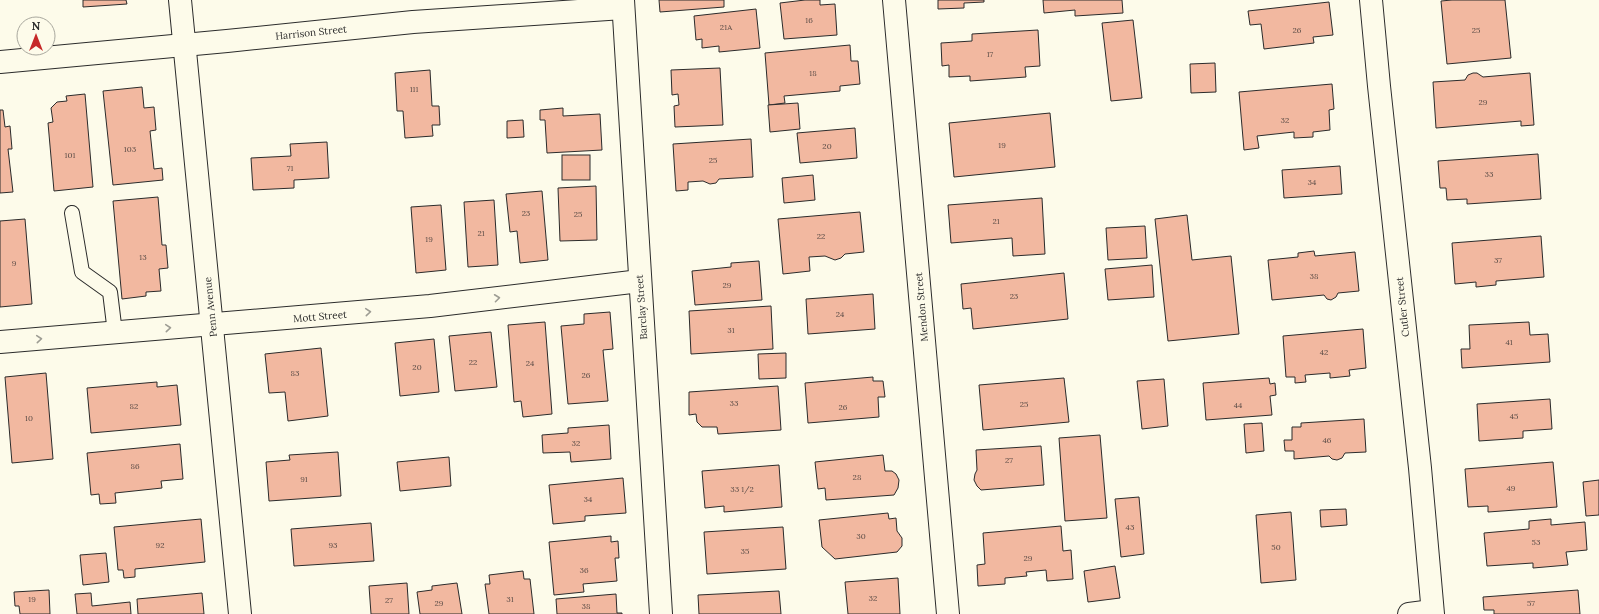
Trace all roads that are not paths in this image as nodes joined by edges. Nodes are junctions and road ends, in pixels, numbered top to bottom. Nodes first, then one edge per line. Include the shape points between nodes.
1 (180, 0) edge
2 (894, 0) edge
3 (1371, 0) edge
4 (623, 4) edge
5 (184, 45) junction
6 (0, 62) edge
7 (72, 213) dead end
8 (640, 281) junction
9 (212, 325) junction
10 (115, 333) junction
11 (0, 342) edge
12 (1433, 612) edge
13 (240, 614) edge
14 (661, 614) edge
15 (948, 614) edge
16 (1409, 614) edge

1 - 5 street, Penn Avenue
2 - 15 street, Mendon Street
3 - 12 street, Cutler Street
4 - 5 street, Harrison Street
4 - 8 street, Barclay Street
5 - 6 street, Harrison Street
5 - 9 street, Penn Avenue
7 - 10 lane via 82,272 110,292
9 -> 8 street, Mott Street via 430,306
8 - 14 street, Barclay Street
10 -> 9 street, Mott Street
9 - 13 street, Penn Avenue
11 -> 10 street, Mott Street
12 - 16 street

